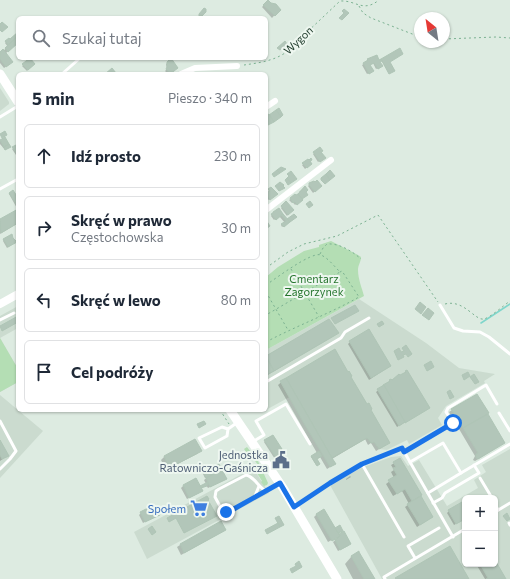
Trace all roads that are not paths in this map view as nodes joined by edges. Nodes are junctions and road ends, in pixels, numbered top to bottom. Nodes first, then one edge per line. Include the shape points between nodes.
1 (78, 60) edge
2 (237, 66) road end
3 (64, 72) edge
4 (186, 72) edge
5 (0, 74) edge
6 (16, 99) edge
7 (275, 101) dead end
8 (268, 106) edge
9 (16, 107) edge
10 (0, 117) edge
11 (331, 160) dead end
12 (16, 180) edge
13 (0, 189) edge
14 (268, 208) edge
15 (16, 296) edge
16 (0, 304) edge
17 (440, 305) road end
18 (14, 313) dead end
19 (369, 318) dead end
20 (0, 320) edge
21 (510, 354) edge
22 (268, 381) edge
23 (497, 404) dead end
24 (230, 412) edge
25 (499, 413) dead end
26 (0, 421) edge
27 (232, 426) junction
28 (510, 431) edge
29 (253, 442) junction
30 (310, 444) dead end
31 (510, 444) edge
32 (404, 452) junction
33 (410, 462) junction
34 (362, 464) junction
35 (474, 465) junction
36 (0, 469) edge
37 (461, 473) junction
38 (480, 478) dead end
39 (280, 483) junction
40 (259, 486) junction
41 (266, 491) junction
42 (428, 493) junction
43 (490, 495) edge
44 (254, 498) junction
45 (434, 503) junction
46 (510, 503) edge
47 (294, 507) junction
48 (498, 510) edge
49 (439, 528) dead end
50 (462, 531) edge
51 (453, 536) junction
52 (404, 537) dead end
53 (416, 558) junction
54 (336, 579) edge
55 (385, 579) edge

1 - 3 lane
2 - 4 street via 195,68
5 - 6 main road
7 - 8 street
9 - 10 lane
11 - 14 street
12 - 13 lane
15 - 16 street
17 - 21 lane via 454,328 480,332
18 - 20 lane
19 - 22 lane via 345,332 341,338
23 - 32 lane via 486,385 448,408 446,412 453,423
24 - 27 main road
25 - 28 lane
26 - 36 lane via 16,451
27 - 27 lane via 227,436 205,448 199,438 222,427
27 - 29 main road
29 - 30 lane via 264,435 256,421 286,404
29 - 39 main road
31 - 35 lane
32 - 33 lane
32 - 34 lane via 402,448
33 - 37 lane via 443,443
33 - 42 lane
34 - 47 lane
34 - 52 lane
35 - 37 lane
35 - 45 lane via 479,473 445,493
37 - 42 lane
38 - 43 lane
39 - 41 lane
39 - 47 main road
40 - 41 lane
40 - 44 lane
40 - 44 lane via 251,476 246,475 216,491 214,497 220,508 226,512
41 - 44 lane
42 - 45 lane
45 - 51 lane
46 - 48 lane
47 - 54 main road
49 - 53 lane via 408,546
50 - 51 lane
51 - 53 lane
53 - 55 lane via 384,577

